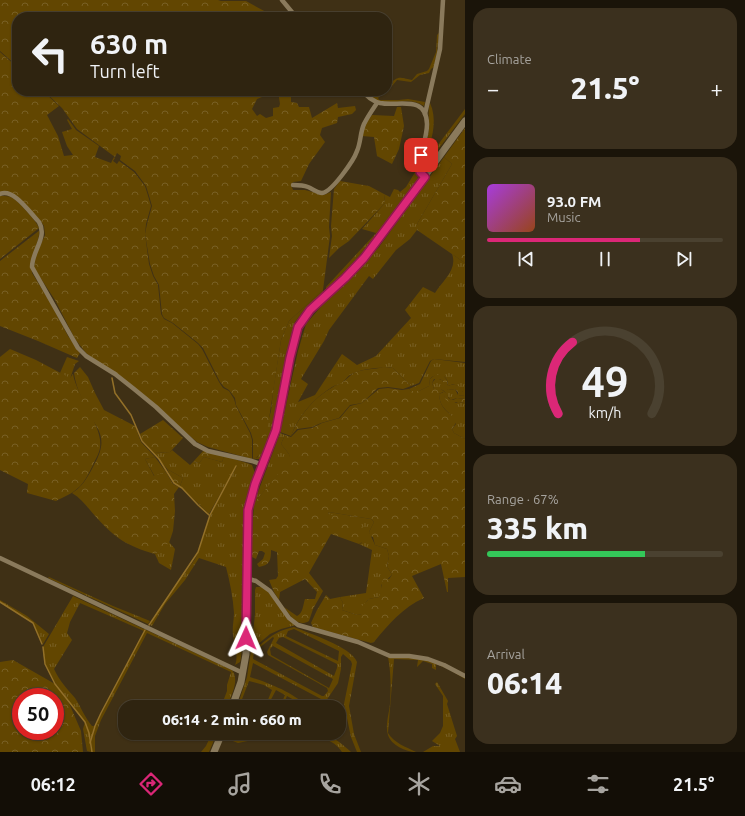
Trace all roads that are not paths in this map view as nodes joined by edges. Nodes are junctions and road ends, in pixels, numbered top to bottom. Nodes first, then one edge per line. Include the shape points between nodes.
1 (282, 0) edge
2 (442, 0) edge
3 (292, 12) edge
4 (367, 96) edge
5 (377, 103) junction
6 (425, 114) junction
7 (465, 121) edge
8 (425, 177) junction
9 (293, 185) dead end
10 (0, 194) edge
11 (263, 465) junction
12 (0, 558) edge
13 (246, 578) junction
14 (243, 673) junction
15 (465, 676) edge
16 (234, 700) edge
17 (219, 740) edge
18 (214, 752) edge

1 - 3 street
2 - 6 street via 440,49
4 - 5 street
5 - 6 street via 412,104 419,106
5 - 9 street via 365,123 354,158 332,187 323,193 303,185
6 - 8 street via 427,129 419,167 420,173
7 - 8 main road
8 - 11 main road via 364,258 302,320 295,336 276,430
10 - 11 street via 15,196 42,227 32,267 70,336 82,352 115,374 156,407 190,441 208,450
11 - 13 main road via 248,510
12 - 14 street
13 - 14 main road
13 - 15 street via 256,581 270,591 298,625 358,642 385,655 428,659
14 - 16 main road
17 - 18 main road

